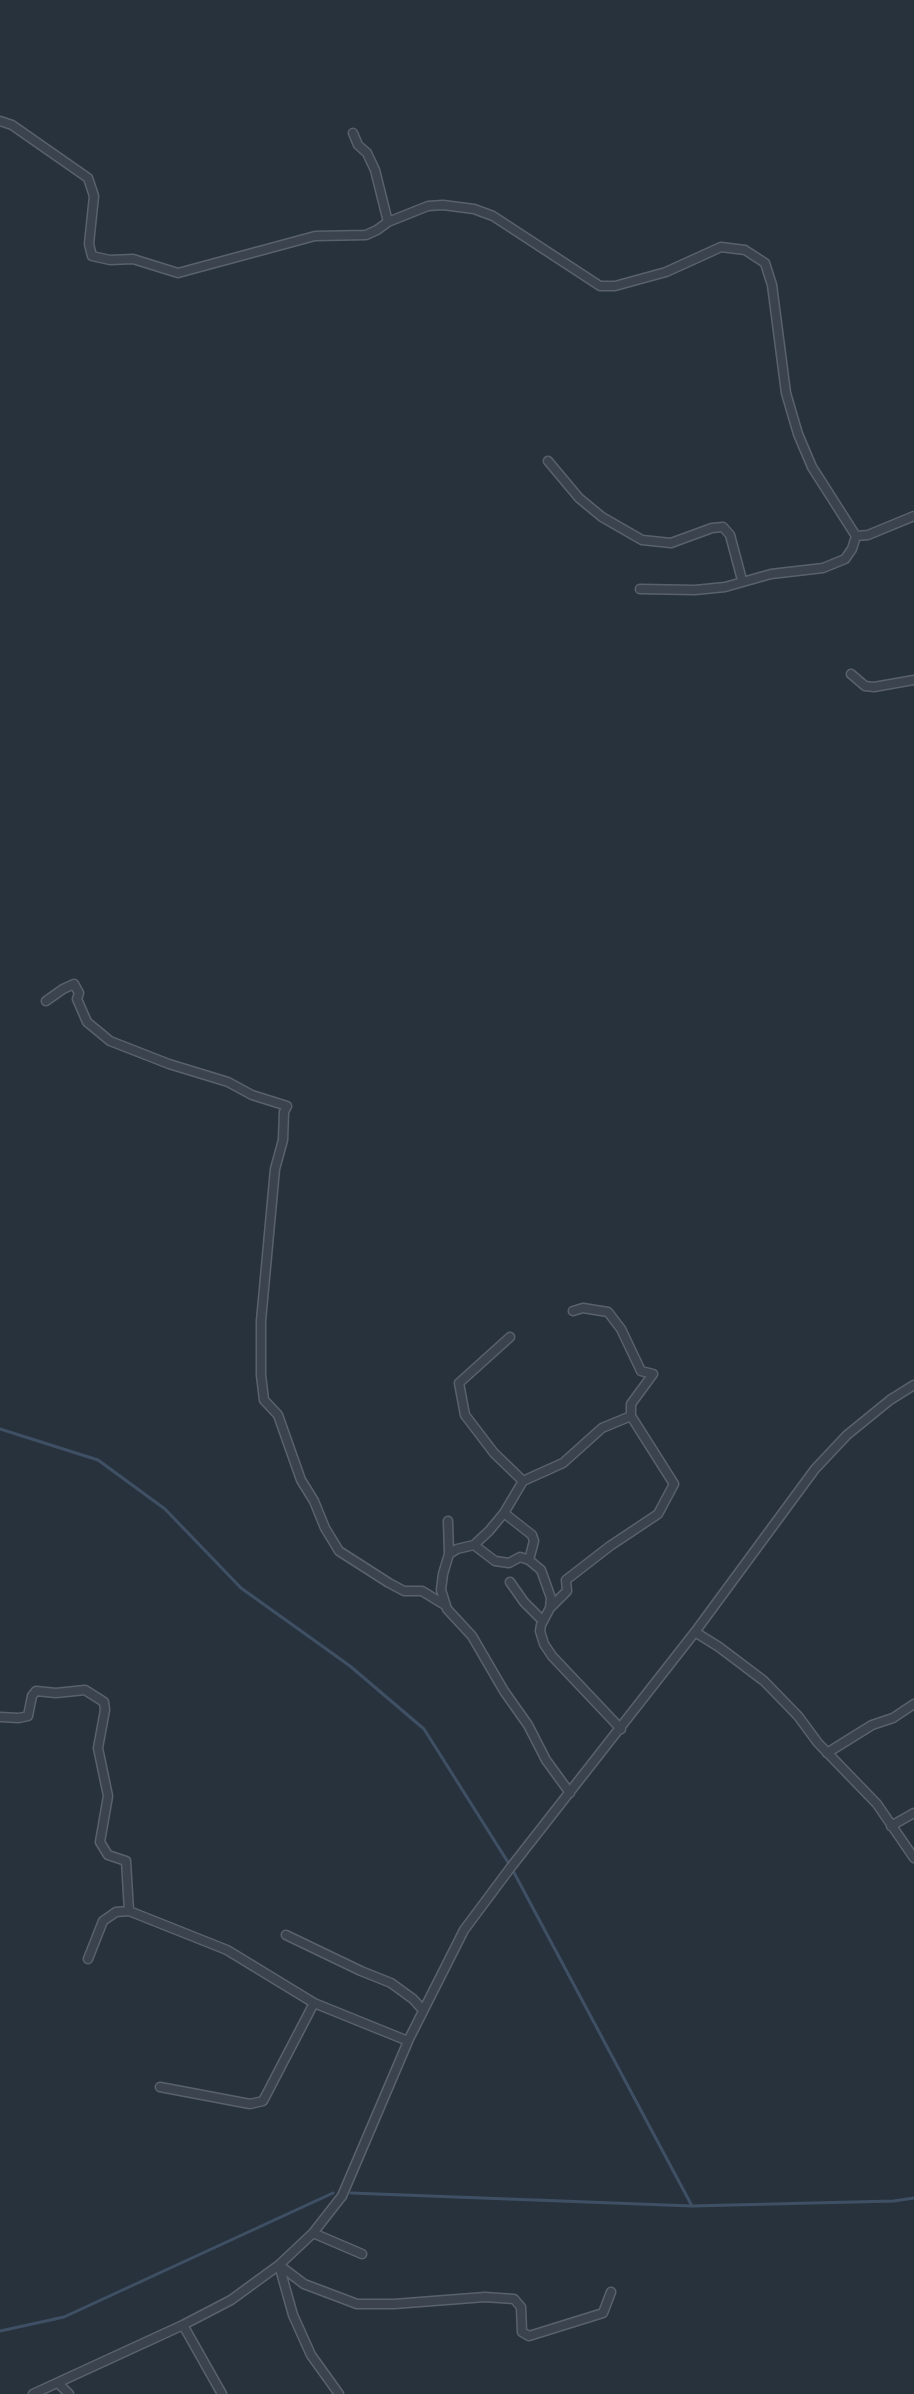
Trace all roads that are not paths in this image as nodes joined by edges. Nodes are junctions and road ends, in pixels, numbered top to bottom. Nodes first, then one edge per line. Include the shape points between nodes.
1 (0, 121) edge
2 (353, 133) dead end
3 (388, 222) junction
4 (548, 461) dead end
5 (914, 516) edge
6 (856, 536) junction
7 (742, 580) junction
8 (640, 589) dead end
9 (851, 674) dead end
10 (914, 680) edge
11 (46, 1001) dead end
12 (573, 1311) dead end
13 (510, 1336) dead end
14 (914, 1385) edge
15 (630, 1416) junction
16 (523, 1480) junction
17 (504, 1513) junction
18 (448, 1521) dead end
19 (474, 1545) junction
20 (449, 1554) junction
21 (529, 1560) junction
22 (510, 1582) dead end
23 (445, 1605) junction
24 (550, 1608) junction
25 (543, 1621) junction
26 (695, 1632) junction
27 (914, 1704) edge
28 (0, 1717) edge
29 (621, 1729) junction
30 (827, 1753) junction
31 (570, 1793) junction
32 (914, 1814) edge
33 (891, 1826) junction
34 (914, 1858) edge
35 (129, 1911) junction
36 (286, 1935) dead end
37 (88, 1959) dead end
38 (314, 2003) junction
39 (423, 2010) junction
40 (408, 2041) junction
41 (160, 2087) dead end
42 (313, 2233) junction
43 (362, 2254) dead end
44 (279, 2265) junction
45 (611, 2292) dead end
46 (183, 2325) junction
47 (58, 2383) junction
48 (34, 2394) edge
49 (69, 2394) edge
50 (222, 2394) edge
51 (339, 2394) edge

1 - 3 street via 12,125 88,178 94,196 89,244 92,256 133,259 178,273 315,236 366,235
2 - 3 street via 375,170
3 - 6 street via 428,206 474,209 493,216 600,286 615,286 666,272 722,247 753,254 765,263 772,285 786,393 798,434 812,467
4 - 7 street via 602,518 642,540 671,543 723,527 730,535
5 - 6 street
6 - 7 street via 845,559 823,568
7 - 8 street via 695,590
9 - 10 street via 865,686 874,687
11 - 23 street via 74,984 87,1022 110,1041 287,1106 275,1168 261,1321 264,1400 278,1415 301,1480 339,1551 404,1591 422,1591
12 - 15 street via 583,1308 608,1312 621,1329 641,1371 653,1374 631,1404
13 - 16 street via 459,1383 465,1415 494,1453
14 - 26 street via 847,1435 815,1469
15 - 16 street via 602,1428 562,1463
15 - 24 street via 674,1484 658,1514 566,1580 567,1591
16 - 17 street
17 - 19 street
17 - 21 street via 532,1535
18 - 20 street
19 - 20 street
19 - 21 street via 495,1561 509,1563 520,1557
20 - 23 street via 442,1574
21 - 24 street via 541,1570 551,1598
22 - 25 street
23 - 31 street via 472,1636
24 - 25 street
25 - 29 street via 540,1631 552,1656
26 - 29 street
26 - 30 street via 764,1682
27 - 30 street
28 - 35 street via 28,1716 36,1691 85,1690 104,1702 98,1748 108,1796 100,1842 108,1855 126,1861
29 - 31 street
30 - 33 street via 877,1804
31 - 39 street via 464,1930
32 - 33 street
33 - 34 street
35 - 37 street via 116,1912 103,1921
35 - 38 street via 227,1950
36 - 39 street via 391,1983
38 - 40 street
38 - 41 street via 263,2101 250,2104
39 - 40 street
40 - 42 street via 342,2196
42 - 43 street
42 - 44 street
44 - 45 street via 304,2284 357,2304 514,2299 521,2307 522,2332 529,2336 603,2313
44 - 46 street via 231,2300
44 - 51 street via 292,2314 311,2355
46 - 47 street
46 - 50 street
47 - 48 street
47 - 49 street

